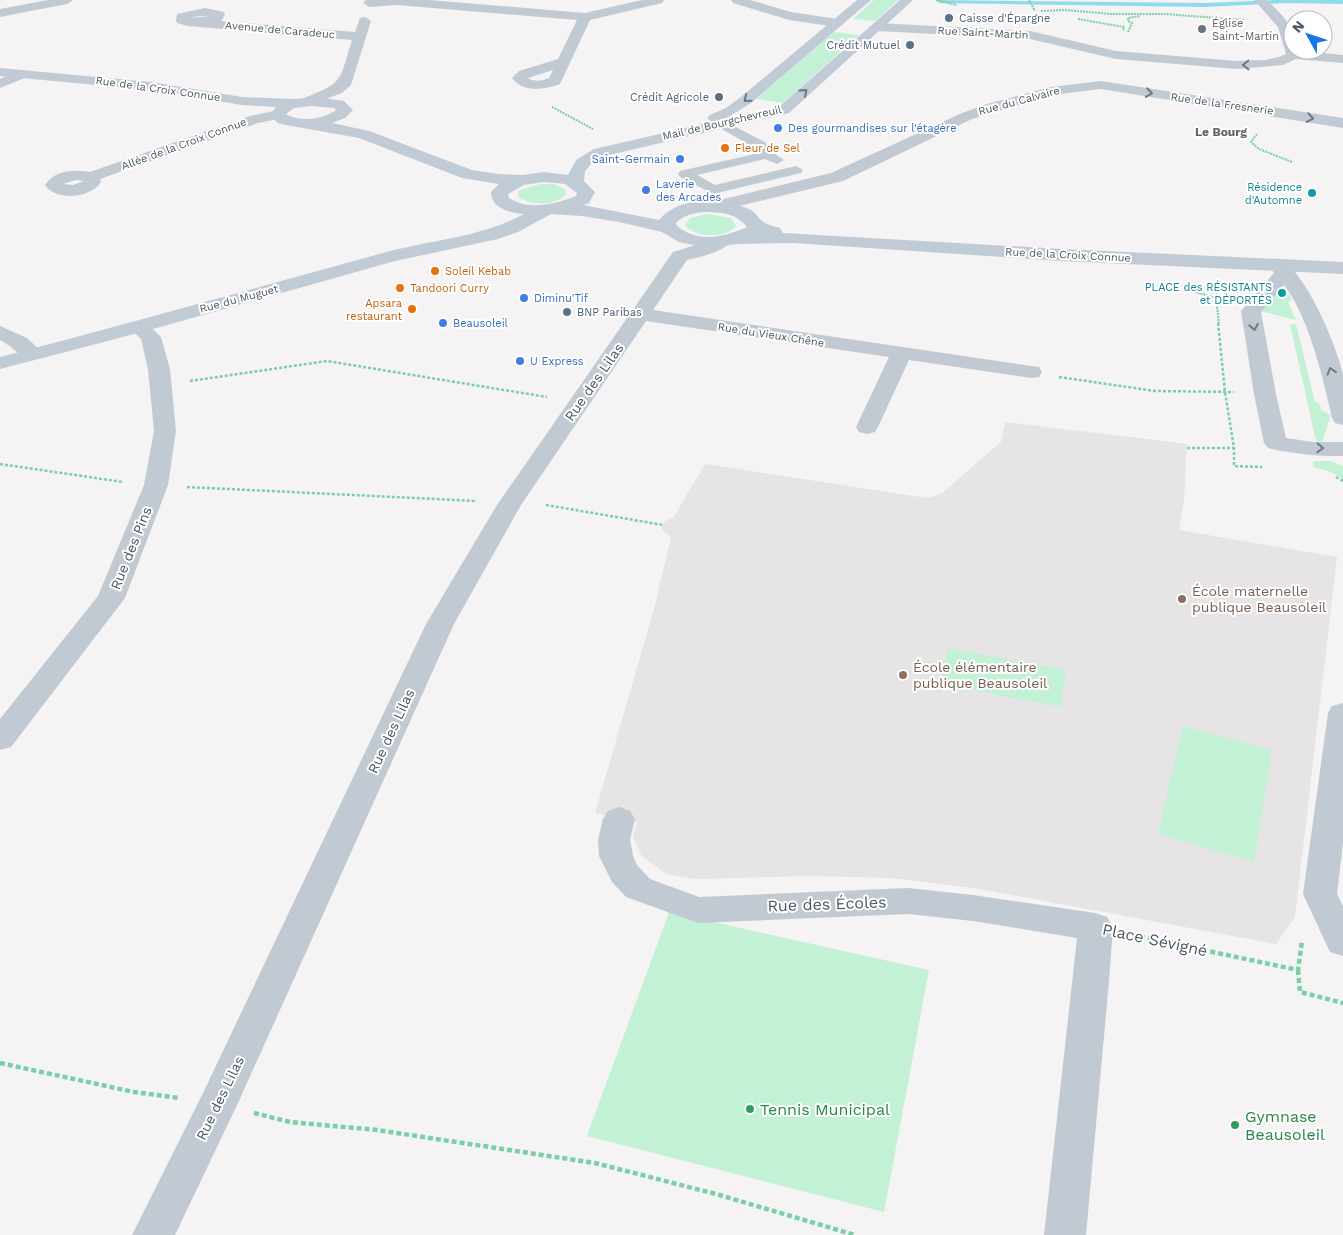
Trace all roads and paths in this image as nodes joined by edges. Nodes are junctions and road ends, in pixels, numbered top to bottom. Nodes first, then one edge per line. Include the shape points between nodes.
1 (66, 0) edge
2 (658, 0) edge
3 (737, 0) edge
4 (865, 0) edge
5 (907, 0) edge
6 (936, 0) edge
7 (1029, 0) edge
8 (369, 1) edge
9 (1262, 3) edge
10 (956, 5) dead end
11 (1032, 6) dead end
12 (1034, 11) dead end
13 (0, 13) edge
14 (1148, 14) junction
15 (586, 16) junction
16 (198, 22) dead end
17 (838, 22) junction
18 (1283, 25) edge
19 (1283, 26) edge
20 (877, 27) junction
21 (1126, 36) dead end
22 (361, 37) junction
23 (1285, 60) edge
24 (564, 62) junction
25 (1109, 69) junction
26 (7, 77) edge
27 (346, 82) junction
28 (538, 85) junction
29 (242, 102) junction
30 (302, 102) junction
31 (343, 109) junction
32 (1280, 112) junction
33 (278, 114) junction
34 (307, 123) junction
35 (1343, 123) edge
36 (722, 124) junction
37 (363, 134) junction
38 (616, 141) junction
39 (767, 155) junction
40 (1292, 162) dead end
41 (796, 170) junction
42 (468, 174) junction
43 (90, 177) dead end
44 (543, 177) junction
45 (522, 180) junction
46 (820, 183) junction
47 (581, 189) junction
48 (769, 195) junction
49 (504, 198) junction
50 (714, 207) junction
51 (554, 209) junction
52 (751, 219) junction
53 (676, 233) junction
54 (478, 237) junction
55 (794, 238) junction
56 (728, 240) junction
57 (1343, 268) edge
58 (1281, 269) junction
59 (641, 314) junction
60 (139, 327) junction
61 (0, 332) edge
62 (33, 354) junction
63 (901, 354) junction
64 (0, 363) edge
65 (1031, 372) joint
66 (184, 382) dead end
67 (1155, 391) dead end
68 (552, 398) dead end
69 (1343, 418) edge
70 (867, 427) dead end
71 (1187, 448) dead end
72 (1234, 448) dead end
73 (1343, 449) edge
74 (0, 464) edge
75 (156, 485) junction
76 (509, 504) junction
77 (663, 525) dead end
78 (1343, 714) edge
79 (0, 740) edge
80 (618, 819) dead end
81 (1320, 894) junction
82 (1095, 927) junction
83 (1343, 942) edge
84 (1298, 970) junction
85 (1343, 1003) edge
86 (0, 1063) edge
87 (218, 1104) junction
88 (153, 1235) edge
89 (854, 1235) edge
90 (1065, 1235) edge

1 - 13 street
2 - 15 street
3 - 17 street via 789,16
4 - 17 main road, Mail de Bourgchevreuil
5 - 20 main road, Mail de Bourgchevreuil
6 - 10 path
7 - 11 path
8 - 15 street
8 - 22 street
9 - 18 street
12 - 14 path
14 - 19 path via 1259,21
14 - 21 path via 1128,18 1132,23
15 - 24 street
16 - 22 street, Avenue de Caradeuc
17 - 20 main road
17 -> 38 main road, Mail de Bourgchevreuil via 731,111 708,120
20 - 25 street, Rue Saint-Martin via 1030,35
36 -> 20 main road, Mail de Bourgchevreuil via 784,110
22 - 27 street
23 -> 25 street, Rue du Calvaire via 1237,65
24 - 28 street via 555,81
24 - 28 street via 519,78 522,82
25 -> 32 street, Rue de la Fresnerie
25 - 46 street, Rue du Calvaire via 1051,91 967,116 853,172
26 - 29 main road, Rue de la Croix Connue via 151,86
27 - 30 street via 337,90
27 - 31 street via 349,88
28 - 38 path via 536,99
29 - 30 main road, Rue de la Croix Connue
29 - 33 main road, Rue de la Croix Connue
30 - 31 main road, Rue de la Croix Connue via 329,102
30 - 33 main road via 283,108
31 - 34 main road via 330,120
31 - 37 main road via 348,123
32 -> 35 street, Rue de la Fresnerie
32 - 40 path via 1283,136 1257,134 1251,142 1259,149
33 - 34 main road, Rue de la Croix Connue via 286,121
33 - 43 street, Allée de la Croix Connue via 247,121
34 - 37 main road
36 - 39 lane via 760,146
36 - 47 main road, Mail de Bourgchevreuil via 600,152 579,166 575,175
37 - 42 main road
38 - 44 main road, Mail de Bourgchevreuil via 592,147 561,169
39 - 41 lane
39 - 41 lane via 685,174 713,190
41 - 46 lane
42 - 45 main road
42 - 49 main road
44 - 45 main road
44 - 47 main road, Rue de la Croix Connue via 561,178
45 - 49 main road via 508,185
46 - 48 street, Rue du Calvaire
47 - 51 main road, Rue du Muguet via 578,203
47 - 53 main road, Rue de la Croix Connue via 608,205 648,212
48 - 50 street, Rue du Calvaire
48 - 52 street, Rue du Calvaire via 757,202
49 - 51 main road, Rue de la Croix Connue via 524,210
49 - 54 main road, Rue du Muguet via 507,210 498,224
50 - 52 main road, Rue de la Croix Connue via 738,211
50 - 53 main road, Rue de la Croix Connue via 688,209
51 - 53 main road, Rue de la Croix Connue via 598,213
51 - 54 main road, Rue du Muguet via 503,231
52 - 55 main road, Rue de la Croix Connue
52 - 56 main road via 750,233
53 - 56 street via 697,252
53 - 59 street, Rue des Lilas
54 - 60 main road, Rue du Muguet via 392,256
55 - 56 main road, Rue de la Croix Connue
55 - 58 main road, Rue de la Croix Connue
57 - 58 main road, Rue de la Croix Connue
69 -> 58 street via 1330,367 1314,324 1299,291
58 -> 73 street via 1251,312 1276,443
59 - 63 street, Rue du Vieux Chêne
59 - 76 street, Rue des Lilas
60 - 62 main road, Rue du Muguet
60 - 75 street, Rue des Pins via 151,337 159,369 165,431
61 - 62 street via 20,342
62 - 64 main road, Rue du Muguet
63 - 65 street, Rue du Vieux Chêne
63 - 70 street
65 - 67 path
66 - 68 path via 327,361
71 - 72 path
74 - 75 path
75 - 76 path
75 - 79 street, Rue des Pins via 111,598
76 - 77 path via 555,505
76 - 87 street, Rue des Lilas via 440,624
78 - 81 street
80 - 82 street, Rue des Écoles via 614,840 616,856 638,888 698,910 908,901
81 - 83 street
81 - 84 path via 1305,924
82 - 84 path, Place Sévigné
82 - 90 street, Place Sévigné
84 - 85 path via 1300,992
86 - 87 path via 134,1092
87 - 88 street, Rue des Lilas
87 - 89 path via 290,1122 377,1130 595,1163 716,1194

